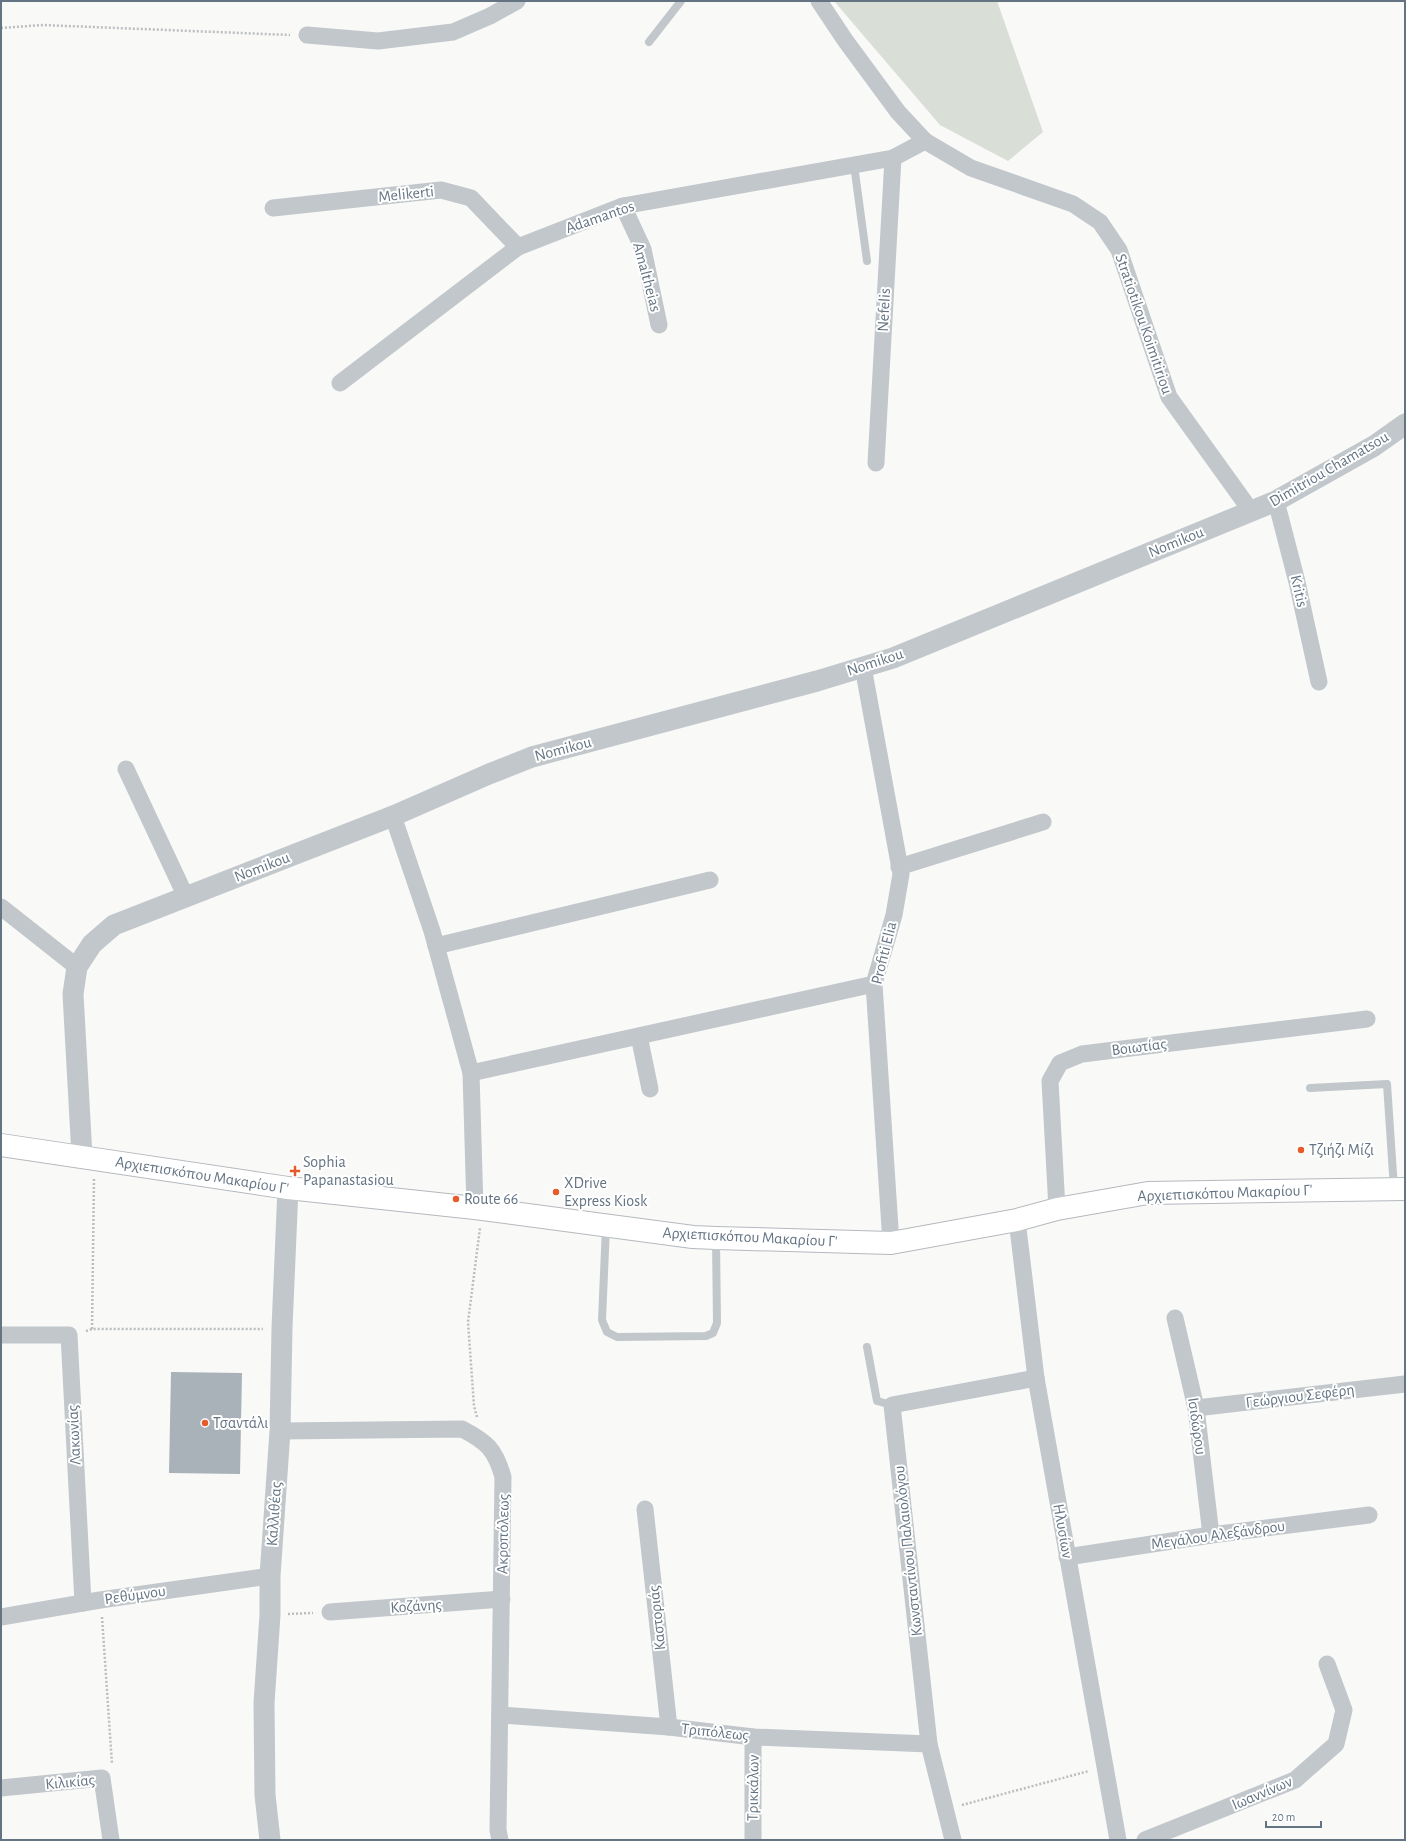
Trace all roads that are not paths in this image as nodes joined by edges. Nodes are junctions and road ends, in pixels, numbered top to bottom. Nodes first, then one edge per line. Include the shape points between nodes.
1 (517, 1) edge
2 (681, 1) edge
3 (819, 1) edge
4 (307, 35) road end
5 (649, 42) dead end
6 (925, 141) junction
7 (893, 158) junction
8 (854, 165) junction
9 (623, 206) junction
10 (273, 208) dead end
11 (518, 246) junction
12 (867, 261) dead end
13 (659, 325) dead end
14 (340, 383) dead end
15 (1405, 424) edge
16 (876, 463) dead end
17 (1276, 500) junction
18 (1251, 511) junction
19 (863, 667) junction
20 (1319, 682) dead end
21 (126, 769) dead end
22 (393, 816) junction
23 (1043, 822) dead end
24 (899, 867) junction
25 (710, 880) dead end
26 (186, 897) junction
27 (1, 907) edge
28 (436, 946) junction
29 (77, 967) junction
30 (874, 984) junction
31 (1367, 1019) dead end
32 (639, 1036) junction
33 (471, 1073) junction
34 (1310, 1088) dead end
35 (650, 1089) dead end
36 (1, 1145) edge
37 (88, 1157) junction
38 (288, 1188) junction
39 (1400, 1190) edge
40 (479, 1209) junction
41 (1057, 1209) junction
42 (1017, 1220) junction
43 (606, 1226) junction
44 (716, 1238) junction
45 (891, 1243) junction
46 (1175, 1318) dead end
47 (1, 1335) edge
48 (867, 1347) dead end
49 (1036, 1378) junction
50 (1405, 1384) edge
51 (892, 1405) junction
52 (1196, 1408) junction
53 (280, 1431) junction
54 (645, 1509) dead end
55 (1369, 1515) dead end
56 (1211, 1535) junction
57 (1067, 1557) junction
58 (270, 1576) junction
59 (502, 1599) junction
60 (83, 1603) junction
61 (330, 1612) road end
62 (1, 1617) edge
63 (1327, 1664) dead end
64 (501, 1715) junction
65 (669, 1727) junction
66 (754, 1737) junction
67 (929, 1744) junction
68 (1, 1788) edge
69 (111, 1840) edge
70 (270, 1840) edge
71 (500, 1840) edge
72 (753, 1840) edge
73 (953, 1840) edge
74 (1118, 1840) edge
75 (1145, 1840) edge

1 - 4 street via 453,32 378,41
2 - 5 lane
3 - 6 street, Stratiotikou Koimitiriou via 898,112
6 - 7 street, Adamantos
6 - 18 street, Stratiotikou Koimitiriou via 971,168 1073,204 1100,222 1119,250 1169,397
7 - 8 street, Adamantos
7 - 16 street, Nefelis
8 - 9 street, Adamantos
8 - 12 lane
9 - 11 street, Adamantos
9 - 13 street, Amaltheias via 643,249
10 - 11 street, Melikerti via 441,190 471,198
11 - 14 street, Adamantos
15 - 17 street, Dimitriou Chamatsou via 1374,446
17 - 18 street, Dimitriou Chamatsou
17 - 20 street, Kritis
18 - 19 street, Nomikou via 894,658
19 - 22 street, Nomikou via 532,757 482,776
19 - 24 street, Profiti Elia
21 - 26 street
22 - 26 street, Nomikou
22 - 28 street
23 - 24 street
24 - 30 street, Profiti Elia via 901,874 894,915
25 - 28 street
26 - 29 street, Nomikou via 114,925 92,944
27 - 29 street
28 - 33 street
29 - 37 street, Nomikou via 73,994
30 - 32 street
30 - 45 street, Profiti Elia
31 - 41 street, Βοιωτίας via 1082,1054 1060,1063 1050,1081
32 - 33 street
32 - 35 street
33 - 40 street
34 - 39 lane via 1387,1084
36 - 37 main road, Αρχιεπισκόπου Μακαρίου Γ'
37 - 38 main road, Αρχιεπισκόπου Μακαρίου Γ'
38 - 40 main road, Αρχιεπισκόπου Μακαρίου Γ'
38 - 53 street, Καλλιθέας
39 - 41 main road, Αρχιεπισκόπου Μακαρίου Γ' via 1148,1193
40 - 43 main road, Αρχιεπισκόπου Μακαρίου Γ'
41 - 42 main road, Αρχιεπισκόπου Μακαρίου Γ'
42 - 45 main road, Αρχιεπισκόπου Μακαρίου Γ'
42 - 49 street, Ηλυσίων
43 - 44 main road, Αρχιεπισκόπου Μακαρίου Γ'
43 - 44 lane via 602,1320 607,1332 617,1337 706,1336 713,1333 717,1323
44 - 45 main road, Αρχιεπισκόπου Μακαρίου Γ'
46 - 52 street, Ισιδώρου
47 - 60 street, Λακωνίας via 68,1335
48 - 51 lane via 877,1401
49 - 51 street
49 - 57 street, Ηλυσίων
50 - 52 street, Γεώργιου Σεφέρη
51 - 67 street, Κωνσταντίνου Παλαιολόγου
52 - 56 street, Ισιδώρου
53 - 58 street, Καλλιθέας
53 - 59 street, Ακροπόλεως via 462,1429 483,1440 498,1458 503,1476
54 - 65 street, Καστοριάς
55 - 56 street, Μεγάλου Αλεξάνδρου
56 - 57 street, Μεγάλου Αλεξάνδρου
57 - 74 street, Ηλυσίων
58 - 60 street, Ρεθύμνου
58 - 70 street, Καλλιθέας via 264,1703 265,1795
59 - 61 street, Κοζάνης
59 - 64 street, Ακροπόλεως
60 - 62 street, Ρεθύμνου
63 - 75 street, Ιωαννίνων via 1344,1710 1336,1744 1295,1780
64 - 65 street, Τριπόλεως
64 - 71 street, Ακροπόλεως via 498,1830
65 - 66 street, Τριπόλεως
66 - 67 street, Τριπόλεως
66 - 72 street, Τρικκάλων
67 - 73 street, Κωνσταντίνου Παλαιολόγου
68 - 69 street, Κιλικίας via 102,1778

